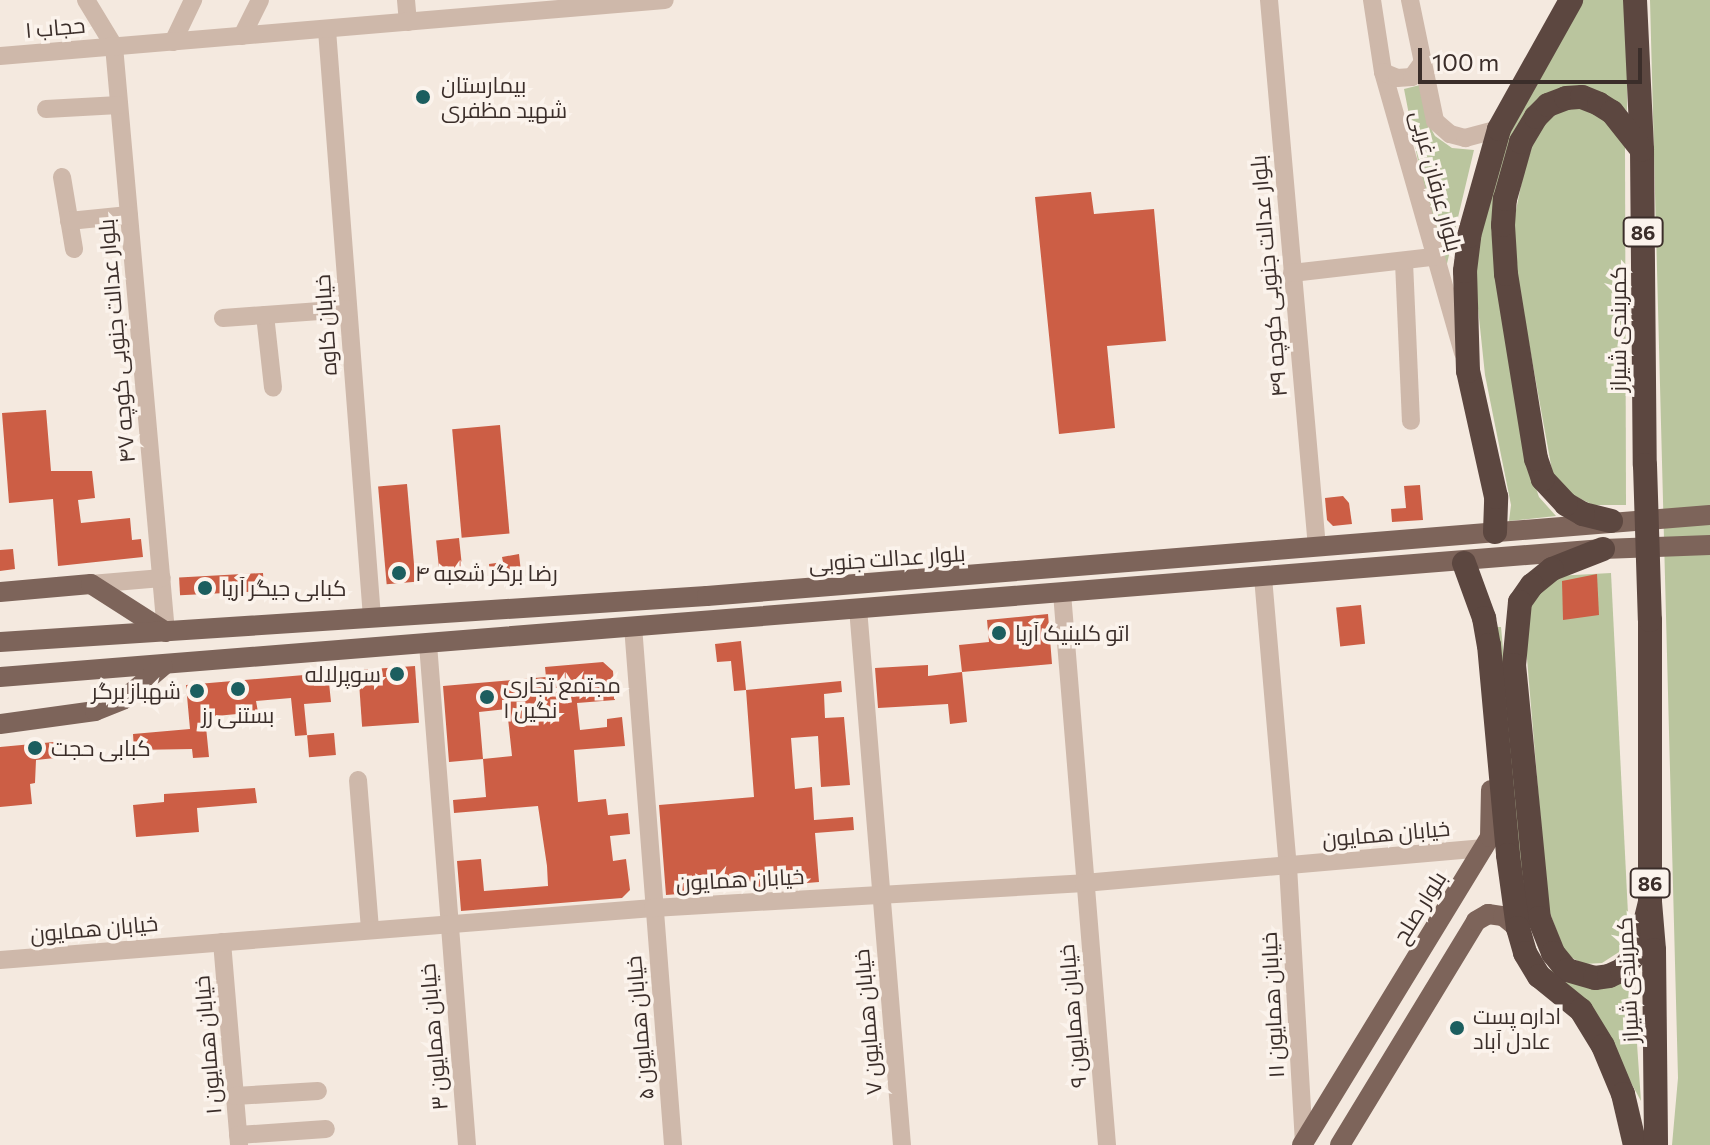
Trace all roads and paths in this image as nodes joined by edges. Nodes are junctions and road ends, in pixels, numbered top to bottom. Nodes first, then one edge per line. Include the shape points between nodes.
1 (86, 0) edge
2 (193, 0) edge
3 (260, 0) edge
4 (406, 0) edge
5 (657, 0) edge
6 (665, 0) edge
7 (1269, 0) edge
8 (1372, 0) edge
9 (1410, 0) edge
10 (1571, 0) edge
11 (1635, 0) edge
12 (514, 6) edge
13 (408, 22) junction
14 (327, 30) junction
15 (242, 36) junction
16 (173, 42) junction
17 (114, 46) junction
18 (0, 56) edge
19 (1423, 62) junction
20 (1383, 72) junction
21 (119, 105) junction
22 (46, 109) dead end
23 (1499, 129) junction
24 (1642, 150) junction
25 (62, 177) dead end
26 (129, 215) junction
27 (69, 221) junction
28 (74, 249) dead end
29 (1433, 257) junction
30 (1404, 262) junction
31 (1292, 273) junction
32 (348, 309) junction
33 (265, 315) junction
34 (223, 318) dead end
35 (1468, 371) junction
36 (273, 388) dead end
37 (1411, 421) dead end
38 (1710, 515) edge
39 (1611, 521) junction
40 (1495, 532) junction
41 (1710, 545) edge
42 (1317, 547) junction
43 (1603, 549) junction
44 (1464, 563) junction
45 (1263, 577) junction
46 (162, 578) junction
47 (91, 584) junction
48 (0, 592) edge
49 (1062, 593) junction
50 (707, 596) junction
51 (858, 608) junction
52 (372, 617) junction
53 (709, 621) junction
54 (633, 626) junction
55 (166, 632) junction
56 (0, 642) edge
57 (428, 644) junction
58 (163, 666) junction
59 (1491, 670) junction
60 (0, 677) edge
61 (0, 724) edge
62 (358, 780) dead end
63 (1484, 848) junction
64 (1288, 866) junction
65 (1084, 883) junction
66 (880, 895) junction
67 (1650, 902) junction
68 (653, 908) junction
69 (448, 924) junction
70 (1518, 928) junction
71 (370, 930) junction
72 (222, 942) junction
73 (0, 960) edge
74 (1385, 1009) junction
75 (1411, 1028) junction
76 (318, 1091) dead end
77 (235, 1096) junction
78 (326, 1129) dead end
79 (238, 1140) edge
80 (1303, 1143) edge
81 (467, 1145) edge
82 (673, 1145) edge
83 (902, 1145) edge
84 (1107, 1145) edge
85 (1340, 1145) edge
86 (1635, 1145) edge
87 (1656, 1145) edge

1 - 17 street
2 - 16 street
3 - 15 street
4 - 13 street
5 - 6 street, حجاب ۱
5 - 12 street, حجاب ۱
7 - 31 street, بلوار عدالت جنوبی کوچه ۴۹
8 - 20 street, بلوار عرفان غربی
9 - 19 street, بلوار عرفان غربی
10 - 23 highway
11 - 24 highway, کمربندی شیراز / 86
12 - 13 street, حجاب ۱
13 - 14 street, حجاب ۱
14 - 15 street, حجاب ۱
14 - 32 street, خیابان کاوه
15 - 16 street, حجاب ۱
16 - 17 street, حجاب ۱
17 - 18 street, حجاب ۱
17 - 21 street, بلوار عدالت جنوبی کوچه ۴۷
19 - 20 street via 1412,77
19 - 23 street, بلوار عرفان غربی via 1435,121 1450,134 1480,137
20 - 29 street, بلوار عرفان غربی
21 - 22 street
21 - 26 street, بلوار عدالت جنوبی کوچه ۴۷
23 - 35 highway via 1469,236
24 - 39 highway via 1612,112 1599,104 1582,97 1548,105 1521,142 1504,212 1506,274 1536,459 1543,479 1566,504
24 - 67 highway, کمربندی شیراز / 86, bridge
25 - 27 street
26 - 27 street
26 - 46 street, بلوار عدالت جنوبی کوچه ۴۷
27 - 28 street
29 - 30 street
29 - 35 street, بلوار عرفان غربی
30 - 31 street
30 - 37 street
31 - 42 street, بلوار عدالت جنوبی کوچه ۴۹
32 - 33 street
32 - 52 street, خیابان کاوه
33 - 34 street
33 - 36 street
35 - 40 highway via 1496,497
38 - 39 main road, بلوار عدالت جنوبی
39 - 40 main road, بلوار عدالت جنوبی
40 - 42 main road, بلوار عدالت جنوبی
41 - 43 main road
42 - 50 main road, بلوار عدالت جنوبی
43 - 44 main road
43 - 67 highway via 1552,569 1520,602 1514,665 1539,918 1553,953 1567,970 1587,977 1609,976 1638,951
44 - 45 main road
44 - 59 highway via 1484,618
45 - 49 main road
45 - 64 street, خیابان همایون ۱۱
46 - 47 street
46 - 55 street, بلوار عدالت جنوبی کوچه ۴۷
47 - 48 main road
47 - 55 main road
49 - 51 main road
49 - 65 street, خیابان همایون ۹
50 - 52 main road, بلوار عدالت جنوبی
50 - 53 main road
51 - 53 main road
51 - 66 street, خیابان همایون ۷
52 - 55 main road, بلوار عدالت جنوبی
53 - 54 main road
54 - 57 main road
54 - 68 street, خیابان همایون ۵
55 - 56 main road, بلوار عدالت جنوبی
57 - 58 main road
57 - 69 street, خیابان همایون ۳
58 - 60 main road
58 - 61 main road via 124,699 95,711
59 - 63 main road, بلوار صلح via 1493,822
59 - 70 highway
62 - 71 street
63 - 64 street, خیابان همایون
63 - 74 main road, بلوار صلح
64 - 65 street, خیابان همایون
64 - 80 street, خیابان همایون ۱۱
65 - 66 street, خیابان همایون
65 - 84 street, خیابان همایون ۹
66 - 68 street, خیابان همایون
66 - 83 street, خیابان همایون ۷
67 - 87 highway, کمربندی شیراز / 86
68 - 69 street, خیابان همایون
68 - 82 street, خیابان همایون ۵
69 - 71 street, خیابان همایون
69 - 81 street, خیابان همایون ۳
70 - 75 main road via 1503,916 1488,914 1476,921
70 - 86 highway via 1539,976 1581,1010 1603,1046 1623,1094
71 - 72 street, خیابان همایون
72 - 73 street, خیابان همایون
72 - 77 street, خیابان همایون ۱
74 - 75 main road
74 - 80 main road, بلوار صلح
75 - 85 main road
76 - 77 street
77 - 79 street, خیابان همایون ۱
78 - 79 street

